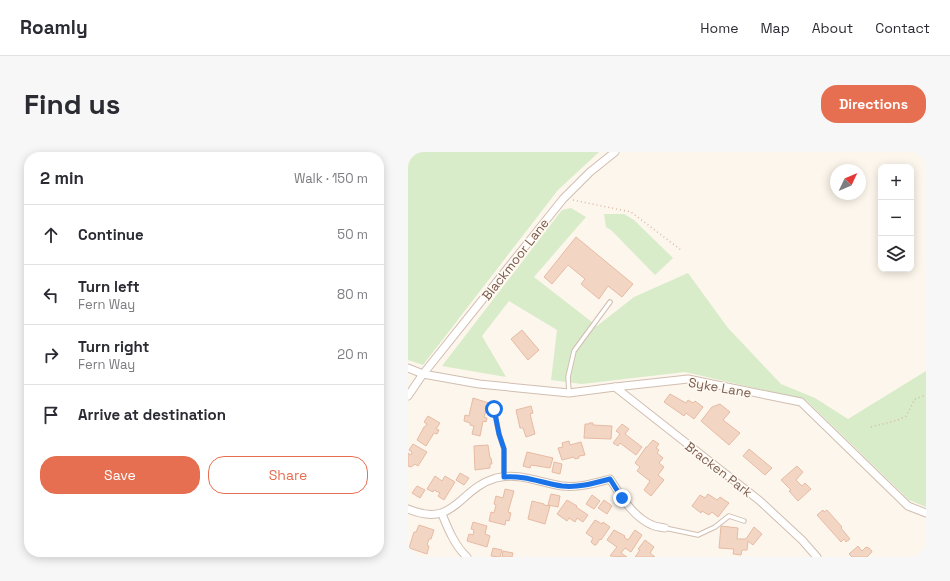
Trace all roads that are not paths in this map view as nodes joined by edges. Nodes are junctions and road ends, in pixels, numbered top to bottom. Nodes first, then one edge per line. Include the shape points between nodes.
1 (615, 152) edge
2 (610, 302) dead end
3 (408, 368) edge
4 (423, 374) junction
5 (615, 387) junction
6 (569, 394) junction
7 (408, 396) edge
8 (494, 409) dead end
9 (504, 477) junction
10 (408, 509) edge
11 (926, 513) edge
12 (442, 514) junction
13 (744, 520) dead end
14 (665, 528) joint
15 (465, 556) edge
16 (817, 557) edge

1 - 4 street, Blackmoor Lane via 563,198
2 - 6 lane via 574,351 568,377
3 - 4 street, Syke Lane
4 - 6 street, Syke Lane via 479,384
4 - 7 street, Blackmoor Lane
5 - 6 street, Syke Lane
5 - 11 street, Syke Lane via 688,379 801,402 908,506
5 - 16 street, Bracken Park via 760,501
8 - 9 lane via 504,449
9 - 12 street via 482,484
9 - 14 street via 530,478 563,486 591,484 610,479 622,498 640,517 652,526
10 - 12 street via 430,515
12 - 15 street via 449,532
13 - 14 lane via 729,516 715,527 698,535

